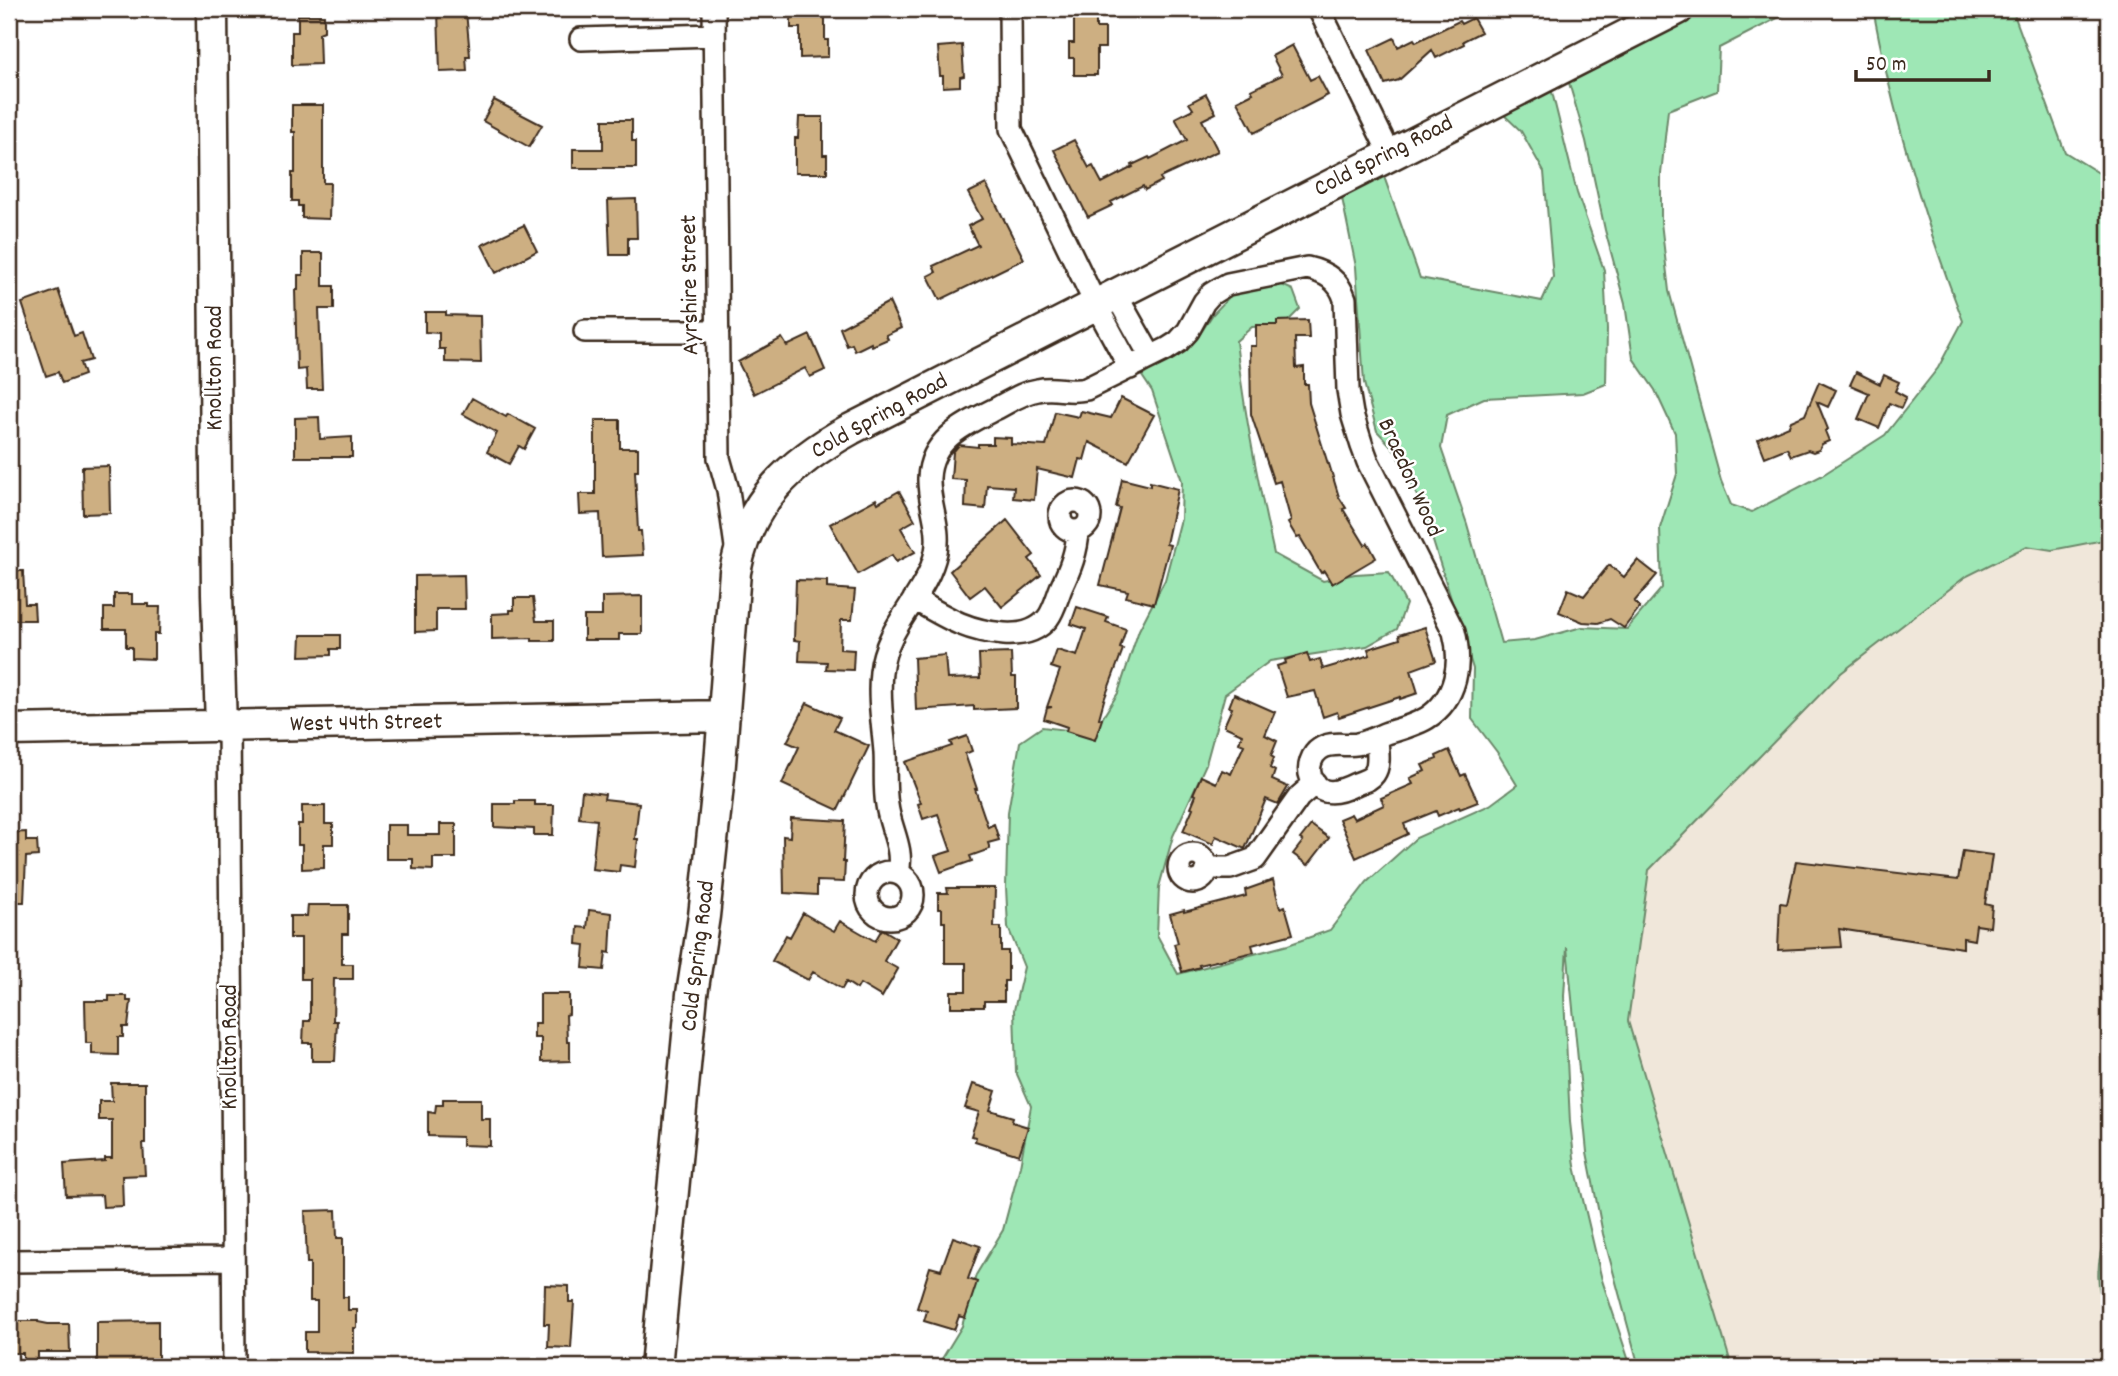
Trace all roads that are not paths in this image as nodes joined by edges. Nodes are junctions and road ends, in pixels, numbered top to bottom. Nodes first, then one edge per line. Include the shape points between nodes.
1 (212, 9) edge
2 (714, 9) edge
3 (1010, 9) edge
4 (1319, 9) edge
5 (1678, 9) edge
6 (714, 35) junction
7 (580, 39) dead end
8 (1390, 154) junction
9 (1106, 300) junction
10 (585, 331) dead end
11 (718, 331) junction
12 (1151, 358) junction
13 (1130, 368) junction
14 (1078, 531) dead end
15 (737, 559) junction
16 (914, 598) junction
17 (724, 716) junction
18 (225, 727) junction
19 (9, 730) edge
20 (1377, 737) junction
21 (1315, 783) junction
22 (1206, 867) dead end
23 (898, 873) dead end
24 (231, 1259) junction
25 (9, 1261) edge
26 (234, 1367) edge
27 (656, 1367) edge

1 - 18 street, Knollton Road via 217,594
2 - 6 street, Ayrshire Street
3 - 9 street via 1011,129
4 - 8 street
5 - 8 street, Cold Spring Road
6 - 7 street
6 - 11 street, Ayrshire Street
8 - 9 street, Cold Spring Road
9 - 12 street
9 - 13 street
9 - 15 street, Cold Spring Road via 808,455 768,494
10 - 11 street
11 - 15 street, Ayrshire Street via 719,458
12 - 13 street, Braedon Wood
12 - 20 street, Braedon Wood via 1178,342 1204,302 1228,284 1300,268 1319,271 1343,292 1347,382 1357,430 1368,462 1454,632 1458,659 1446,698 1428,717
13 - 16 street, Braedon Wood via 1074,392 1045,389 1025,394 960,427 943,441 929,476 936,552
14 - 16 street via 1073,561 1051,612 1034,629 1018,635 980,632
15 - 17 street, Cold Spring Road
16 - 23 street, Braedon Wood via 887,644 880,687 886,799 900,853
17 - 18 street, West 44th Street
17 - 27 street, Cold Spring Road
18 - 19 street, West 44th Street
18 - 24 street, Knollton Road
20 - 21 street via 1321,748 1310,767
20 - 21 street via 1377,766 1372,777 1339,792 1324,791
21 - 22 street via 1299,797 1255,859 1230,868
24 - 25 street
24 - 26 street, Knollton Road

